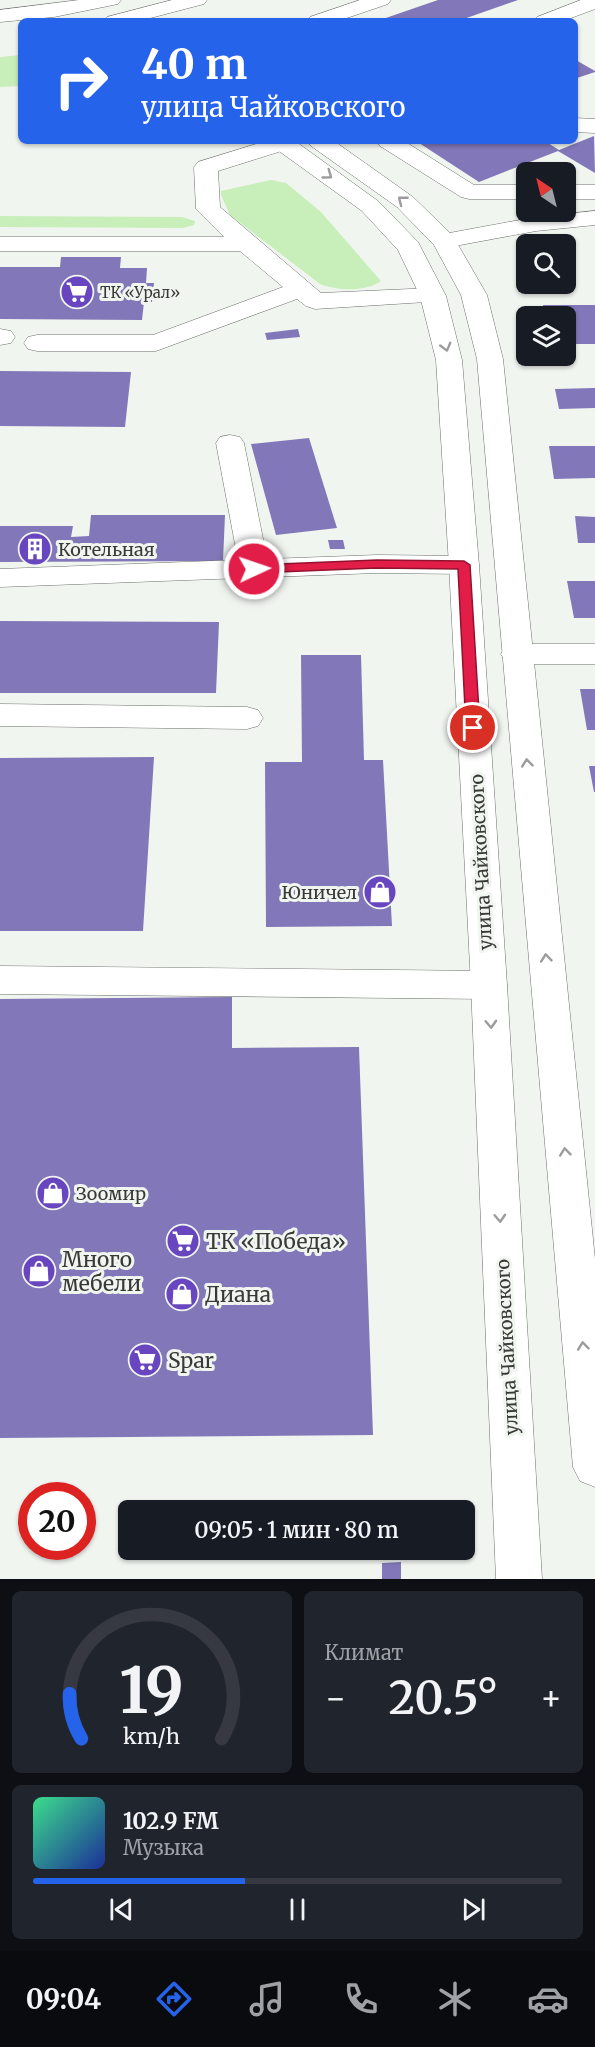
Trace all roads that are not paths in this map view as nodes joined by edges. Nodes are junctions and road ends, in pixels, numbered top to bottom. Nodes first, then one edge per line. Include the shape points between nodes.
1 (16, 0) edge
2 (111, 0) edge
3 (197, 0) edge
4 (381, 0) edge
5 (595, 2) edge
6 (54, 11) junction
7 (0, 16) edge
8 (75, 18) edge
9 (117, 18) edge
10 (132, 18) edge
11 (326, 18) edge
12 (552, 18) edge
13 (18, 34) edge
14 (0, 36) edge
15 (578, 125) edge
16 (595, 126) edge
17 (276, 144) edge
18 (285, 144) edge
19 (323, 144) edge
20 (393, 144) edge
21 (516, 192) edge
22 (576, 192) edge
23 (595, 192) edge
24 (595, 218) edge
25 (444, 241) junction
26 (0, 244) edge
27 (246, 244) junction
28 (409, 247) junction
29 (301, 290) junction
30 (433, 296) junction
31 (37, 343) dead end
32 (230, 443) dead end
33 (464, 565) junction
34 (254, 569) junction
35 (0, 578) edge
36 (516, 654) junction
37 (595, 654) edge
38 (0, 715) edge
39 (247, 718) dead end
40 (0, 980) edge
41 (489, 985) junction
42 (595, 1467) edge
43 (519, 1579) edge

1 - 6 main road
2 - 6 main road
3 - 10 main road
4 - 11 main road
5 - 12 main road
6 - 7 main road
6 - 8 main road
6 - 9 main road via 94,12
13 - 14 main road
15 - 16 main road
17 - 27 main road via 206,167 208,209
18 -> 28 main road, улица Чайковского via 370,206
25 -> 19 main road via 405,202
20 - 21 main road via 469,192
22 - 23 main road
24 - 25 main road
25 - 28 main road
25 - 36 main road via 474,295 490,358
26 - 27 main road
27 - 29 main road
28 - 30 main road, улица Чайковского
29 - 30 main road via 315,301
29 - 31 main road via 156,343
30 -> 33 main road, улица Чайковского via 449,360
32 - 34 main road
33 - 34 main road
33 - 41 main road, улица Чайковского
34 - 35 main road
36 - 37 main road
42 -> 36 main road
38 - 39 main road
40 - 41 main road
41 -> 43 main road, улица Чайковского

